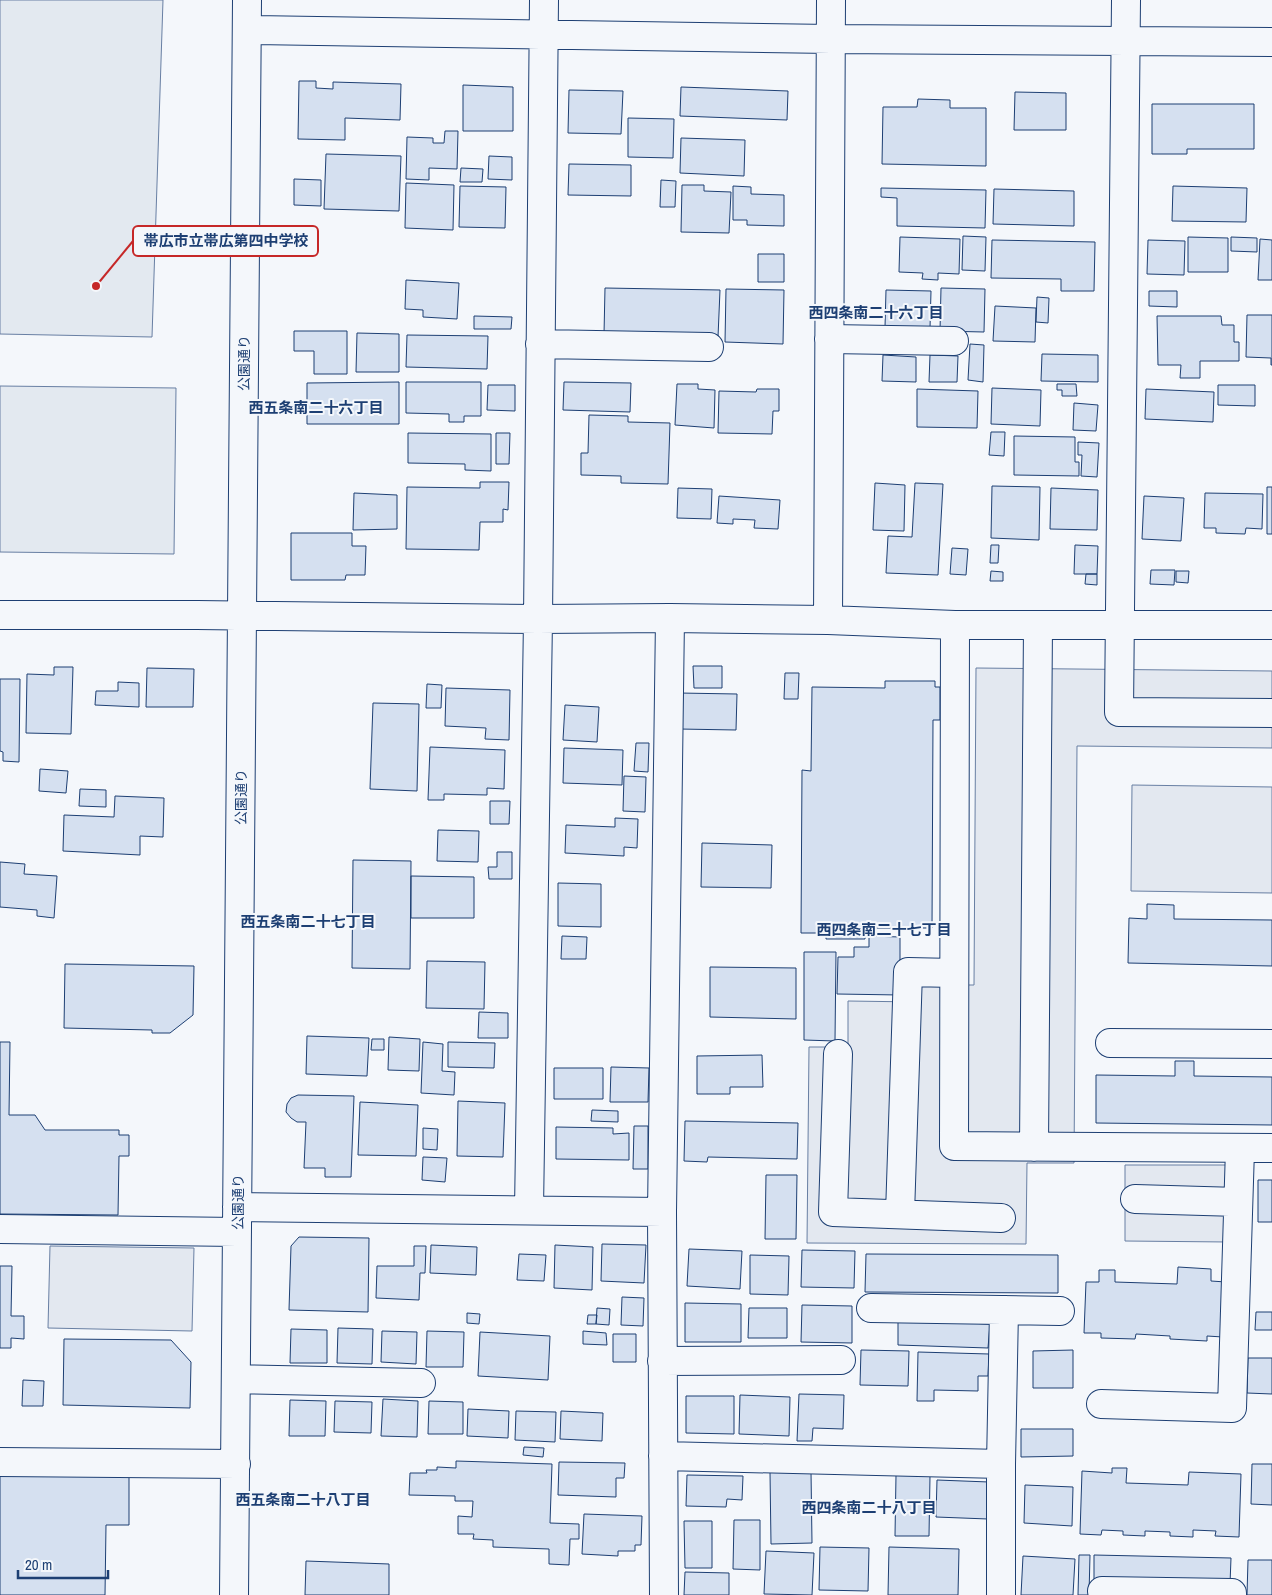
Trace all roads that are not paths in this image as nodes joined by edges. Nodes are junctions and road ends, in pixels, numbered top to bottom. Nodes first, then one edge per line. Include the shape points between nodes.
1 (247, 0) edge
2 (544, 0) edge
3 (831, 0) edge
4 (1126, 0) edge
5 (247, 30) junction
6 (543, 34) junction
7 (831, 39) junction
8 (1126, 41) junction
9 (1272, 42) edge
10 (829, 339) junction
11 (954, 341) dead end
12 (540, 344) junction
13 (709, 347) dead end
14 (0, 615) edge
15 (243, 616) junction
16 (670, 618) junction
17 (538, 619) junction
18 (828, 620) junction
19 (955, 625) junction
20 (1038, 625) junction
21 (1120, 625) junction
22 (1272, 625) edge
23 (1272, 712) edge
24 (954, 973) junction
25 (1110, 1043) dead end
26 (1272, 1044) edge
27 (838, 1054) dead end
28 (1034, 1147) junction
29 (1272, 1148) edge
30 (1240, 1149) junction
31 (1135, 1199) dead end
32 (1238, 1202) junction
33 (529, 1210) junction
34 (662, 1212) junction
35 (900, 1214) junction
36 (1001, 1218) dead end
37 (238, 1219) junction
38 (0, 1229) edge
39 (872, 1308) dead end
40 (1004, 1310) junction
41 (1060, 1311) dead end
42 (842, 1360) dead end
43 (662, 1361) junction
44 (236, 1379) junction
45 (421, 1383) dead end
46 (1101, 1404) dead end
47 (663, 1456) junction
48 (0, 1462) edge
49 (236, 1464) junction
50 (1001, 1464) junction
51 (1102, 1591) dead end
52 (234, 1595) edge
53 (664, 1595) edge
54 (1001, 1595) edge
55 (1232, 1595) edge

1 - 5 street, 公園通り
2 - 6 street
3 - 7 street
4 - 8 street
5 - 6 street
5 - 15 street, 公園通り
6 - 7 street
6 - 12 street
7 - 8 street
7 - 10 street
8 - 9 street
8 - 21 street
10 - 11 street
10 - 18 street
12 - 13 street
12 - 17 street
14 - 15 street
15 - 17 street
15 - 37 street, 公園通り
16 - 17 street
16 - 18 street
16 - 34 street
17 - 33 street
18 - 19 street
19 - 20 street
19 - 24 street
20 - 21 street
20 - 28 street
21 - 22 street
21 - 23 street via 1119,712
24 - 28 street via 954,1146
24 - 35 street via 908,972
25 - 26 street
27 - 35 street via 832,1212
28 - 30 street
29 - 30 street
30 - 32 street
31 - 32 street
32 - 46 street via 1232,1408
33 - 34 street
33 - 37 street
34 - 43 street
35 - 36 street
37 - 38 street
37 - 44 street, 公園通り
39 - 40 street
40 - 41 street
40 - 50 street
42 - 43 street
43 - 47 street
44 - 45 street
44 - 49 street, 公園通り
47 - 50 street
47 - 53 street
48 - 49 street
49 - 52 street, 公園通り
50 - 54 street
51 - 55 street

